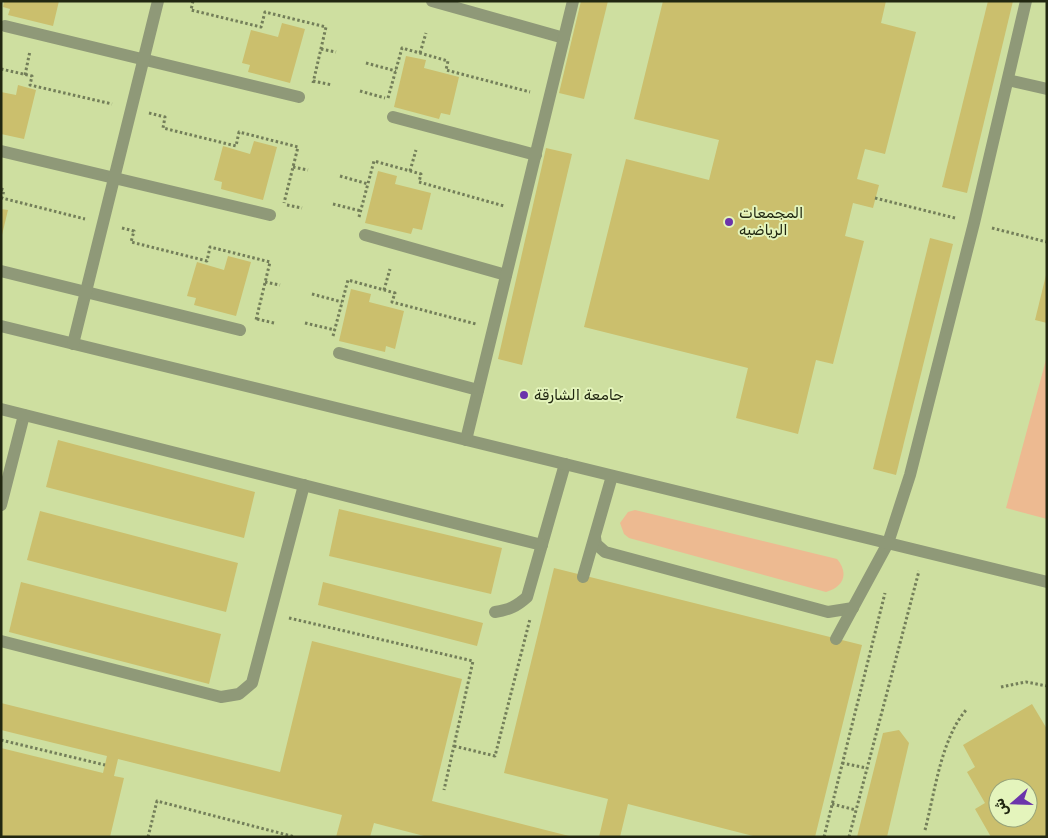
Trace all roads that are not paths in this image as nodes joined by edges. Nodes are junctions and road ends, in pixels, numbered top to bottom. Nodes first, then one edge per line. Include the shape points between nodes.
1 (158, 1) edge
2 (432, 1) edge
3 (573, 1) edge
4 (1026, 1) edge
5 (5, 26) dead end
6 (564, 38) junction
7 (144, 60) junction
8 (1008, 80) junction
9 (1047, 89) edge
10 (299, 97) road end
11 (394, 117) road end
12 (1, 151) edge
13 (536, 155) junction
14 (114, 178) junction
15 (270, 215) road end
16 (365, 235) road end
17 (1, 271) edge
18 (506, 275) junction
19 (86, 292) junction
20 (1, 326) edge
21 (240, 330) road end
22 (73, 344) junction
23 (339, 353) road end
24 (478, 390) junction
25 (1, 409) edge
26 (24, 415) junction
27 (466, 440) junction
28 (565, 464) junction
29 (612, 476) junction
30 (304, 485) junction
31 (1, 505) edge
32 (595, 537) junction
33 (888, 543) junction
34 (542, 545) junction
35 (583, 577) dead end
36 (1047, 582) edge
37 (853, 608) junction
38 (495, 612) dead end
39 (836, 639) dead end
40 (1, 641) edge

1 - 7 street
2 - 6 street
3 - 6 street
4 - 8 street
5 - 7 street
6 - 13 street
7 - 10 street
7 - 14 street
8 - 9 street
8 - 33 street via 913,466
11 - 13 street
12 - 14 street
13 - 18 street
14 - 15 street
14 - 19 street
16 - 18 street
17 - 19 street
18 - 24 street
19 - 21 street
19 - 22 street
20 - 22 street
22 - 27 street
23 - 24 street
24 - 27 street
25 - 26 street
26 - 30 street
26 - 31 street
27 - 28 street
28 - 29 street
28 - 34 street
29 - 32 street
29 - 33 street
30 - 34 street
30 - 40 street via 252,683 246,689 221,697
32 - 35 street
32 - 37 street via 596,544 605,552 828,612
33 - 36 street
33 - 37 street
34 - 38 street via 527,597 518,605
37 - 39 street

